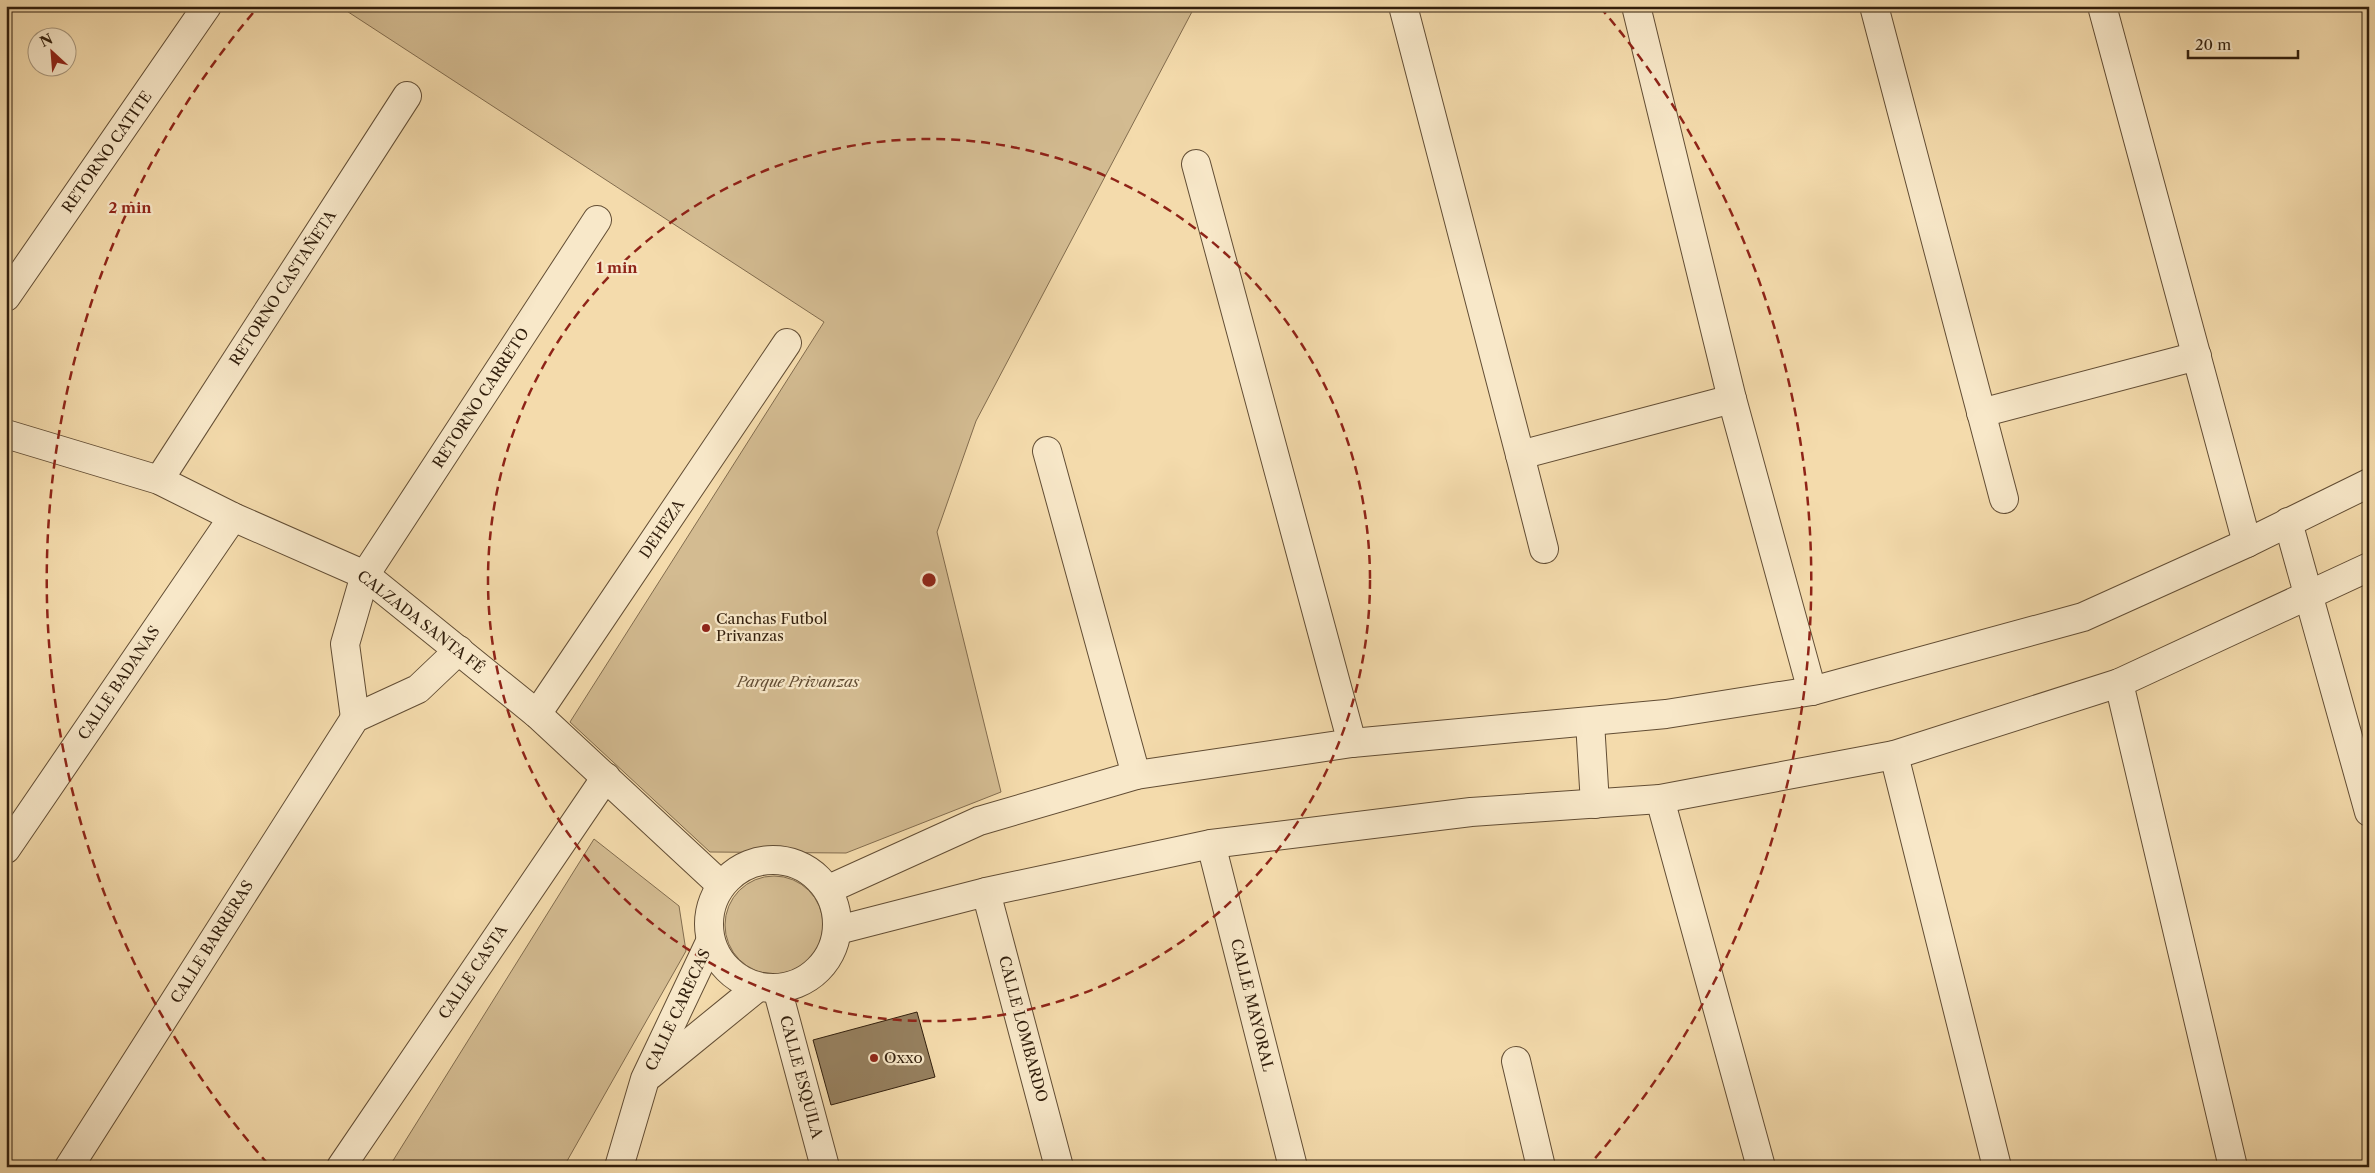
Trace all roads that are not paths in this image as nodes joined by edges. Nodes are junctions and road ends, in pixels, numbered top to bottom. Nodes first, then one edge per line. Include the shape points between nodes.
1 (207, 6) edge
2 (1403, 6) edge
3 (1636, 6) edge
4 (1874, 6) edge
5 (2102, 6) edge
6 (407, 96) dead end
7 (1196, 164) dead end
8 (597, 220) dead end
9 (6, 297) edge
10 (787, 343) dead end
11 (2197, 356) junction
12 (1732, 399) junction
13 (1981, 413) junction
14 (8, 438) edge
15 (1047, 451) dead end
16 (1520, 455) junction
17 (159, 480) junction
18 (2369, 483) edge
19 (2004, 500) dead end
20 (233, 517) junction
21 (2288, 522) junction
22 (2247, 542) junction
23 (1544, 549) dead end
24 (2369, 567) edge
25 (364, 575) junction
26 (2309, 596) junction
27 (458, 650) junction
28 (2119, 683) junction
29 (1812, 691) junction
30 (537, 714) junction
31 (355, 718) junction
32 (1590, 722) junction
33 (1352, 743) junction
34 (1894, 755) junction
35 (1136, 775) junction
36 (606, 777) junction
37 (1660, 799) junction
38 (1595, 804) junction
39 (2369, 812) edge
40 (1211, 844) junction
41 (6, 849) edge
42 (721, 885) junction
43 (829, 889) junction
44 (986, 892) junction
45 (838, 930) junction
46 (710, 942) junction
47 (768, 987) junction
48 (1516, 1061) dead end
49 (645, 1079) junction
50 (69, 1167) edge
51 (341, 1167) edge
52 (619, 1167) edge
53 (825, 1167) edge
54 (1059, 1167) edge
55 (1293, 1167) edge
56 (1541, 1167) edge
57 (1761, 1167) edge
58 (1997, 1167) edge
59 (2233, 1167) edge

1 - 9 street, RETORNO CATITE
2 - 16 street
3 - 12 street
4 - 13 street
5 - 11 street
6 - 17 street, RETORNO CASTAÑETA
7 - 33 street
8 - 25 street, RETORNO CARRETO
10 - 30 street, DEHEZA
11 - 13 street
11 - 22 street
12 - 16 street
12 - 29 street
13 - 19 street
14 - 17 street, CALZADA SANTA FÉ
15 - 35 street
16 - 23 street
17 - 20 street, CALZADA SANTA FÉ
18 - 21 street
20 - 25 street, CALZADA SANTA FÉ
20 - 41 street, CALLE BADANAS
21 - 22 street
21 - 26 street
22 - 29 street via 2083,617
24 - 26 street
25 - 27 street, CALZADA SANTA FÉ
25 - 31 street via 345,644
26 - 28 street
26 - 39 street
27 - 30 street, CALZADA SANTA FÉ
27 - 31 street via 418,689
28 - 34 street
28 - 59 street
29 - 32 street via 1666,714
30 - 36 street, CALZADA SANTA FÉ
31 - 50 street, CALLE BARRERAS
32 - 33 street
32 - 38 street
33 - 35 street
34 - 37 street
34 - 58 street
35 - 43 street via 979,821
36 - 42 street, CALZADA SANTA FÉ
36 - 51 street, CALLE CASTA
37 - 38 street
37 - 57 street
38 - 40 street via 1471,812
40 - 44 street
40 - 55 street, CALLE MAYORAL
42 - 43 street via 736,870 755,861 776,859 796,863 814,873
42 - 46 street via 711,903
43 - 45 street via 836,909
44 - 45 street
44 - 54 street, CALLE LOMBARDO
45 - 47 street via 823,965 810,976 795,985
46 - 47 street via 728,971 743,981
46 - 49 street, CALLE CARECAS
47 - 49 street, CALLE CARECAS
47 - 53 street, CALLE ESQUILA
48 - 56 street
49 - 52 street, CALLE CARECAS

